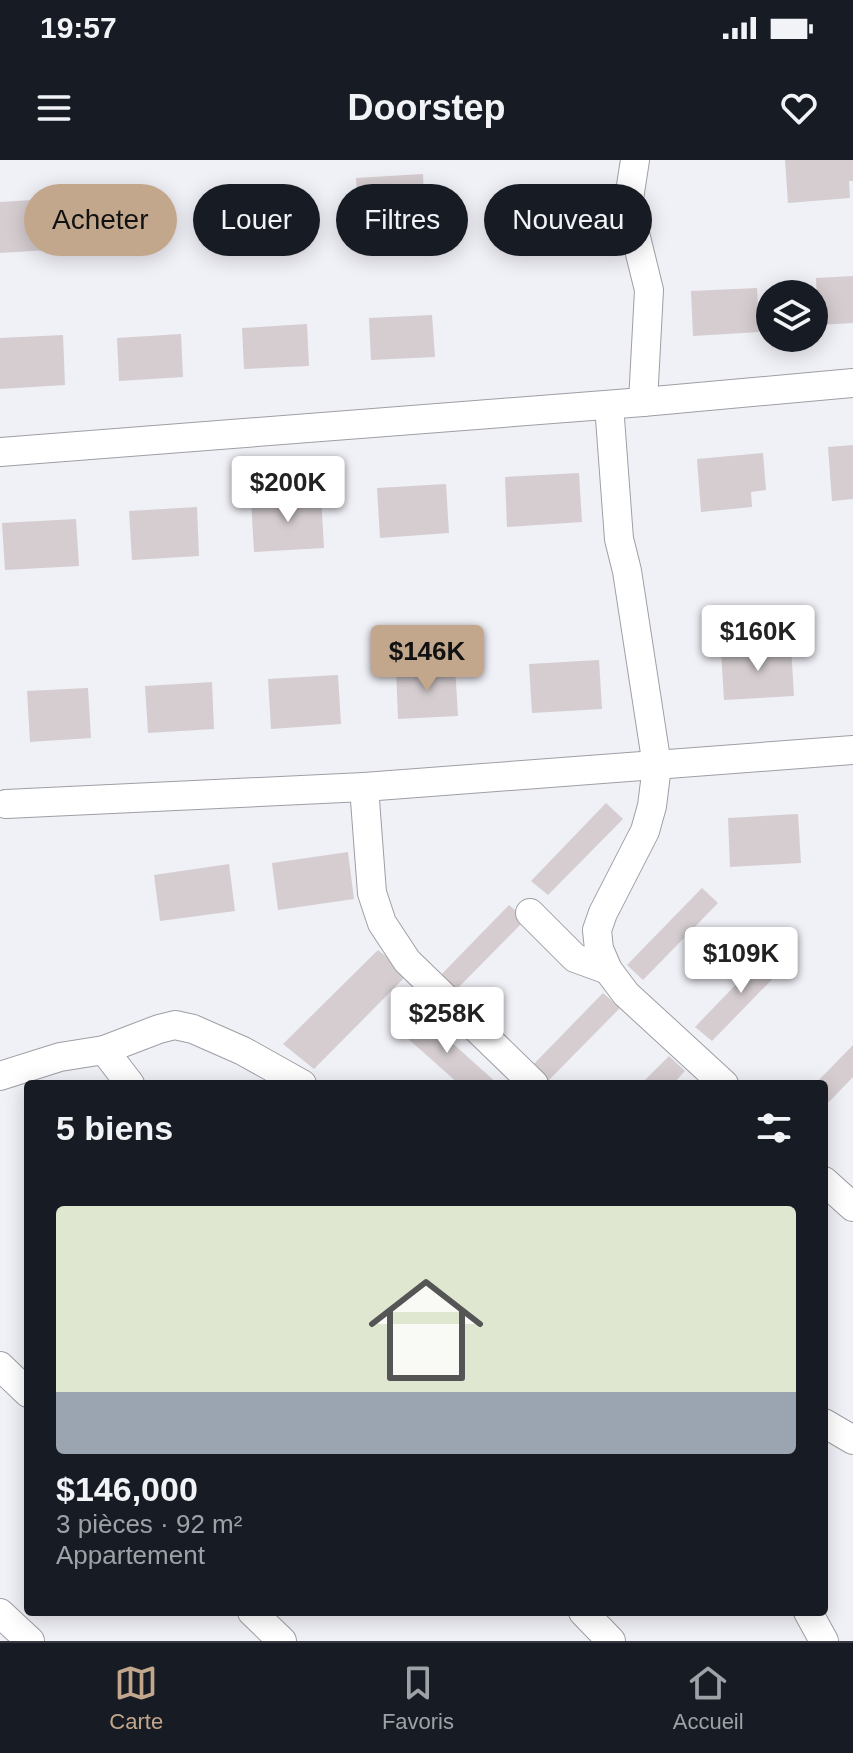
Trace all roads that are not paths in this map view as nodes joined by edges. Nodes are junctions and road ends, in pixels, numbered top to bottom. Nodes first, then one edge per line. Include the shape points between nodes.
1 (635, 160) edge
2 (853, 383) edge
3 (643, 402) junction
4 (609, 405) junction
5 (0, 452) edge
6 (853, 750) edge
7 (657, 766) junction
8 (364, 787) junction
9 (6, 804) dead end
10 (530, 913) dead end
11 (608, 970) junction
12 (104, 1050) junction
13 (0, 1076) edge
14 (127, 1080) edge
15 (295, 1080) edge
16 (530, 1080) edge
17 (720, 1080) edge
18 (828, 1185) edge
19 (853, 1207) edge
20 (0, 1366) edge
21 (24, 1389) edge
22 (828, 1425) edge
23 (853, 1440) edge
24 (0, 1613) edge
25 (256, 1616) edge
26 (587, 1616) edge
27 (810, 1616) edge
28 (30, 1641) edge
29 (282, 1641) edge
30 (611, 1641) edge
31 (824, 1641) edge

1 - 3 street via 628,205 649,290
2 - 3 street
3 - 4 street
4 - 5 street
4 - 7 street via 619,539
6 - 7 street
7 - 8 street
7 - 11 street via 645,831 597,930
8 - 9 street
8 - 16 street via 372,893 382,923 407,961
10 - 11 street via 575,958
11 - 17 street via 626,994
12 - 13 street
12 - 14 street
12 - 15 street via 175,1025 243,1051
18 - 19 street
20 - 21 street
22 - 23 street
24 - 28 street
25 - 29 street
26 - 30 street
27 - 31 street

